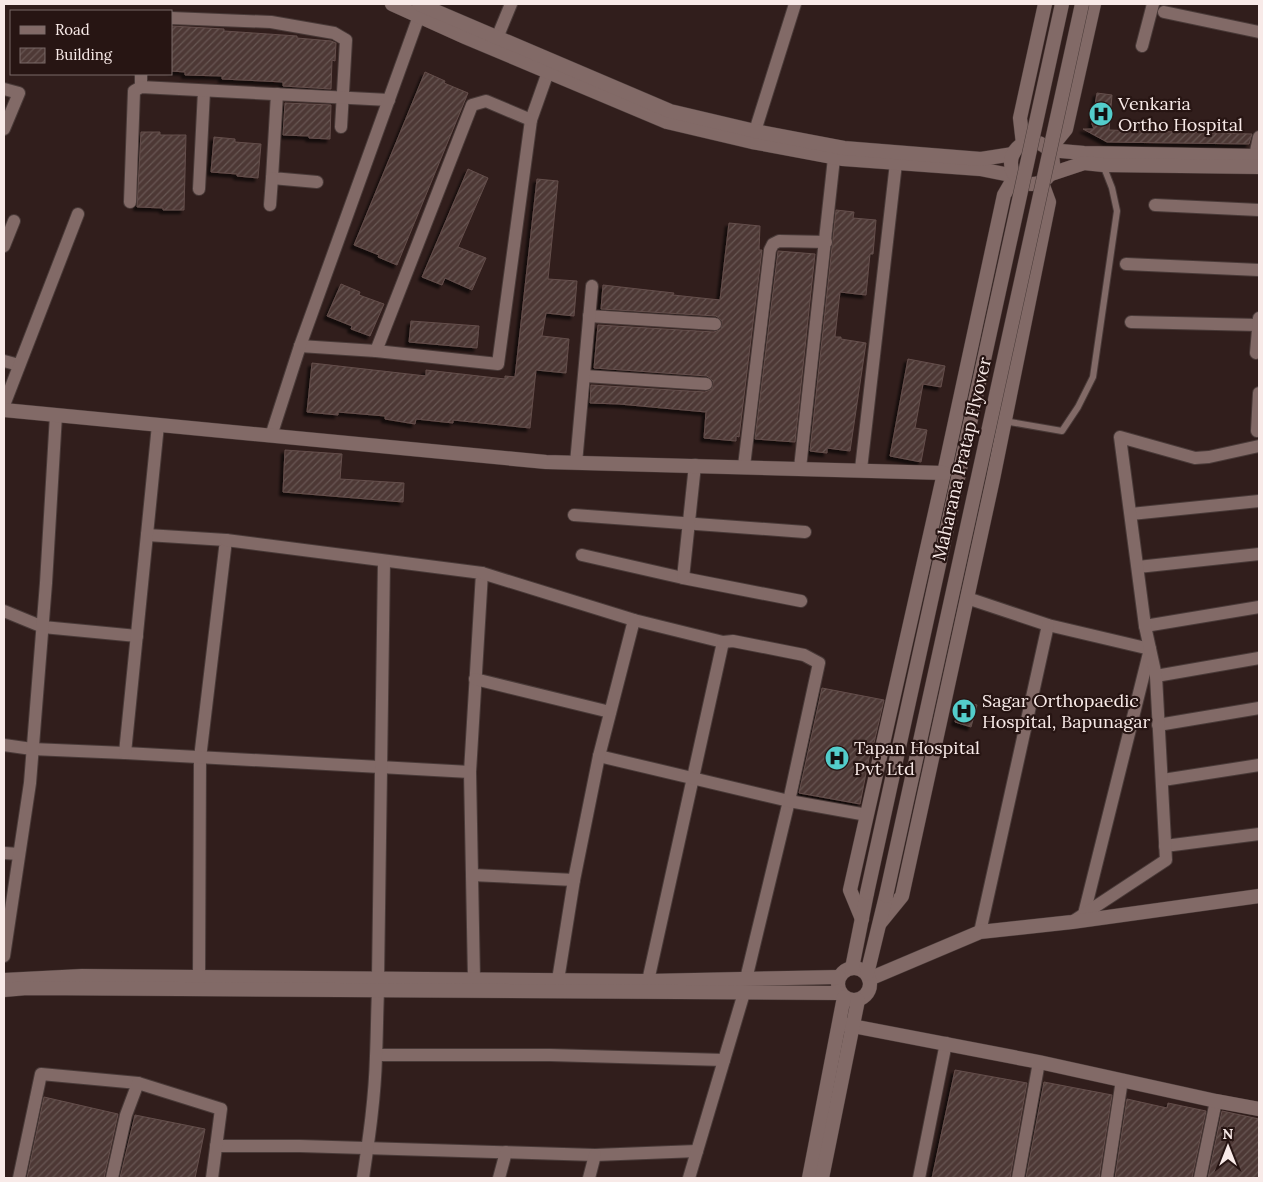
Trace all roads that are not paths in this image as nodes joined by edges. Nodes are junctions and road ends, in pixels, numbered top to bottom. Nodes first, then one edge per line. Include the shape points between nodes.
1 (392, 4) edge
2 (512, 4) edge
3 (795, 4) edge
4 (1045, 4) edge
5 (1062, 4) edge
6 (1082, 4) edge
7 (1094, 4) edge
8 (1153, 4) edge
9 (424, 8) edge
10 (1164, 12) dead end
11 (172, 18) edge
12 (1259, 32) edge
13 (497, 38) junction
14 (1142, 46) dead end
15 (548, 72) junction
16 (141, 75) edge
17 (141, 87) junction
18 (4, 89) edge
19 (204, 90) junction
20 (277, 94) junction
21 (342, 98) junction
22 (389, 100) junction
23 (531, 120) junction
24 (341, 127) dead end
25 (4, 129) edge
26 (755, 131) junction
27 (1259, 137) edge
28 (1018, 149) junction
29 (1049, 150) junction
30 (834, 158) junction
31 (1258, 160) edge
32 (896, 163) junction
33 (1103, 165) junction
34 (1015, 176) junction
35 (272, 178) junction
36 (1047, 178) junction
37 (317, 182) dead end
38 (199, 189) dead end
39 (130, 202) dead end
40 (270, 205) dead end
41 (1155, 205) dead end
42 (1259, 210) edge
43 (78, 214) dead end
44 (14, 221) dead end
45 (826, 242) junction
46 (4, 246) edge
47 (1126, 264) dead end
48 (1259, 270) edge
49 (592, 286) dead end
50 (589, 316) junction
51 (1259, 321) edge
52 (1131, 322) dead end
53 (715, 324) dead end
54 (300, 346) junction
55 (376, 351) junction
56 (1256, 353) dead end
57 (4, 361) edge
58 (19, 365) junction
59 (585, 376) junction
60 (706, 384) dead end
61 (1259, 393) edge
62 (4, 405) edge
63 (4, 410) edge
64 (56, 415) junction
65 (1004, 421) junction
66 (158, 425) junction
67 (1257, 431) dead end
68 (272, 436) junction
69 (1259, 446) edge
70 (576, 463) junction
71 (695, 465) junction
72 (744, 466) junction
73 (800, 468) junction
74 (861, 469) junction
75 (944, 473) junction
76 (1259, 501) edge
77 (1130, 514) junction
78 (574, 515) dead end
79 (689, 524) junction
80 (805, 532) dead end
81 (147, 535) junction
82 (226, 540) junction
83 (1259, 554) edge
84 (582, 555) dead end
85 (384, 561) junction
86 (1138, 568) junction
87 (482, 573) junction
88 (683, 578) junction
89 (967, 598) junction
90 (801, 601) dead end
91 (1259, 607) edge
92 (4, 611) edge
93 (634, 620) junction
94 (1048, 625) junction
95 (1145, 626) junction
96 (43, 627) junction
97 (137, 636) junction
98 (723, 642) junction
99 (1150, 649) junction
100 (1259, 658) edge
101 (1156, 676) junction
102 (474, 679) junction
103 (1259, 708) edge
104 (610, 712) junction
105 (1158, 725) junction
106 (4, 745) edge
107 (32, 750) junction
108 (125, 753) junction
109 (599, 756) junction
110 (200, 758) junction
111 (1259, 766) edge
112 (381, 768) junction
113 (470, 772) junction
114 (693, 779) junction
115 (1163, 780) junction
116 (789, 801) junction
117 (867, 814) junction
118 (1259, 834) edge
119 (1165, 846) junction
120 (4, 853) edge
121 (19, 854) junction
122 (472, 876) junction
123 (574, 880) junction
124 (1259, 896) edge
125 (1078, 918) junction
126 (862, 920) junction
127 (880, 923) junction
128 (980, 932) junction
129 (4, 956) edge
130 (852, 968) junction
131 (868, 976) junction
132 (199, 977) junction
133 (839, 978) junction
134 (474, 979) junction
135 (4, 980) edge
136 (558, 980) junction
137 (648, 981) junction
138 (378, 985) junction
139 (745, 986) junction
140 (4, 990) edge
141 (847, 997) junction
142 (846, 1024) junction
143 (946, 1044) junction
144 (377, 1055) junction
145 (724, 1060) junction
146 (1039, 1062) junction
147 (1122, 1080) junction
148 (138, 1083) junction
149 (1216, 1102) junction
150 (1259, 1109) edge
151 (216, 1146) junction
152 (368, 1148) junction
153 (697, 1151) junction
154 (506, 1152) junction
155 (595, 1155) junction
156 (18, 1178) edge
157 (112, 1178) edge
158 (212, 1178) edge
159 (363, 1178) edge
160 (499, 1178) edge
161 (589, 1178) edge
162 (689, 1178) edge
163 (809, 1178) edge
164 (822, 1178) edge
165 (918, 1178) edge
166 (1018, 1178) edge
167 (1107, 1178) edge
168 (1200, 1178) edge

1 - 9 street
2 - 13 street
3 - 26 street
4 - 28 street via 1020,118
5 - 126 street, Maharana Pratap Flyover, bridge
6 - 127 street, Maharana Pratap Flyover, bridge
7 - 29 street via 1066,129
8 - 14 street
9 - 13 street
9 - 15 street
9 - 22 street
10 - 12 street
11 - 21 street via 271,22 334,33 346,40
13 - 26 street via 670,111
15 - 23 street
15 - 30 street via 667,122
16 - 17 street
17 - 19 street
17 - 39 street via 134,91
18 - 25 street via 19,94
19 - 20 street
19 - 38 street
20 - 21 street
20 - 35 street
21 - 22 street
21 - 24 street
22 - 54 street
23 - 55 street via 486,101 472,105
23 - 55 street via 498,364
26 - 28 street via 844,148 981,158
27 - 31 street
28 - 29 street via 1034,142
28 - 34 street via 1011,165
29 - 31 street
29 - 36 street via 1054,161
30 - 32 street
30 - 45 street
31 - 33 street
32 - 34 street via 980,169
32 - 74 street
33 - 36 street via 1084,163
33 - 65 lane via 1116,211 1093,377 1062,430
34 - 36 street via 1020,181 1035,185
34 - 75 street via 1004,195
35 - 37 street
35 - 40 street
36 - 65 street via 1049,202
41 - 42 street
43 - 58 street
44 - 46 street
45 - 72 street via 778,241 770,250
45 - 73 street
47 - 48 street
49 - 50 street
50 - 53 street
50 - 59 street
51 - 52 street
51 - 56 street
54 - 55 street
54 - 68 street
57 - 58 street
58 - 62 street
59 - 60 street
59 - 70 street
61 - 67 street
63 - 64 street
64 - 66 street
64 - 96 street
65 - 89 street
66 - 68 street
66 - 81 street
68 - 70 street
69 - 77 street via 1195,458 1120,437
70 - 71 street
71 - 72 street
71 - 79 street
72 - 73 street
73 - 74 street
74 - 75 street
75 - 117 street
76 - 77 street
77 - 86 street
78 - 79 street
79 - 80 street
79 - 88 street
81 - 82 street
81 - 97 street
82 - 85 street
82 - 110 street
83 - 86 street
84 - 88 street
85 - 87 street
85 - 112 street
86 - 95 street
87 - 93 street
87 - 102 street
88 - 90 street
89 - 94 street
89 - 127 street via 902,896
91 - 95 street
92 - 96 street
93 - 98 street
93 - 104 street
94 - 99 street
94 - 128 street
95 - 99 street
96 - 97 street
96 - 107 street
97 - 108 street
98 - 114 street
98 - 116 street via 733,641 804,655 819,663
99 - 101 street
99 - 125 street
100 - 101 street
101 - 105 street
102 - 104 street
102 - 113 street
103 - 105 street
104 - 109 street
105 - 115 street
106 - 107 street
107 - 108 street
107 - 121 street
108 - 110 street
109 - 114 street
109 - 123 street
110 - 112 street
110 - 132 street
111 - 115 street
112 - 113 street
112 - 138 street
113 - 122 street
114 - 116 street
114 - 137 street
115 - 119 street
116 - 117 street
116 - 139 street
117 - 126 street via 850,890
118 - 119 street
119 - 125 street via 1166,860
120 - 121 street
121 - 129 street
122 - 123 street
122 - 134 street
123 - 136 street
124 - 125 street
125 - 128 street
126 - 130 street, Maharana Pratap Flyover
127 - 131 street, Maharana Pratap Flyover
128 - 131 street
130 - 131 street via 863,970
130 - 133 street
131 - 141 street via 870,990 867,994
132 - 135 street via 82,976
132 - 138 street
133 - 139 street
133 - 141 street via 838,988
134 - 136 street
134 - 138 street
136 - 137 street
137 - 139 street
138 - 139 street
138 - 140 street
138 - 144 street
139 - 141 street
139 - 145 street
141 - 142 street
142 - 143 street
142 - 163 street
142 - 164 street
143 - 146 street
143 - 165 street
144 - 145 street
144 - 152 street
145 - 153 street
146 - 147 street
146 - 166 street
147 - 149 street
147 - 167 street
148 - 151 street via 221,1108
148 - 156 street via 41,1074
148 - 157 street via 126,1115
149 - 150 street
149 - 168 street
151 - 152 street
151 - 158 street
152 - 154 street
152 - 159 street
153 - 155 street
153 - 162 street
154 - 155 street
154 - 160 street
155 - 161 street

